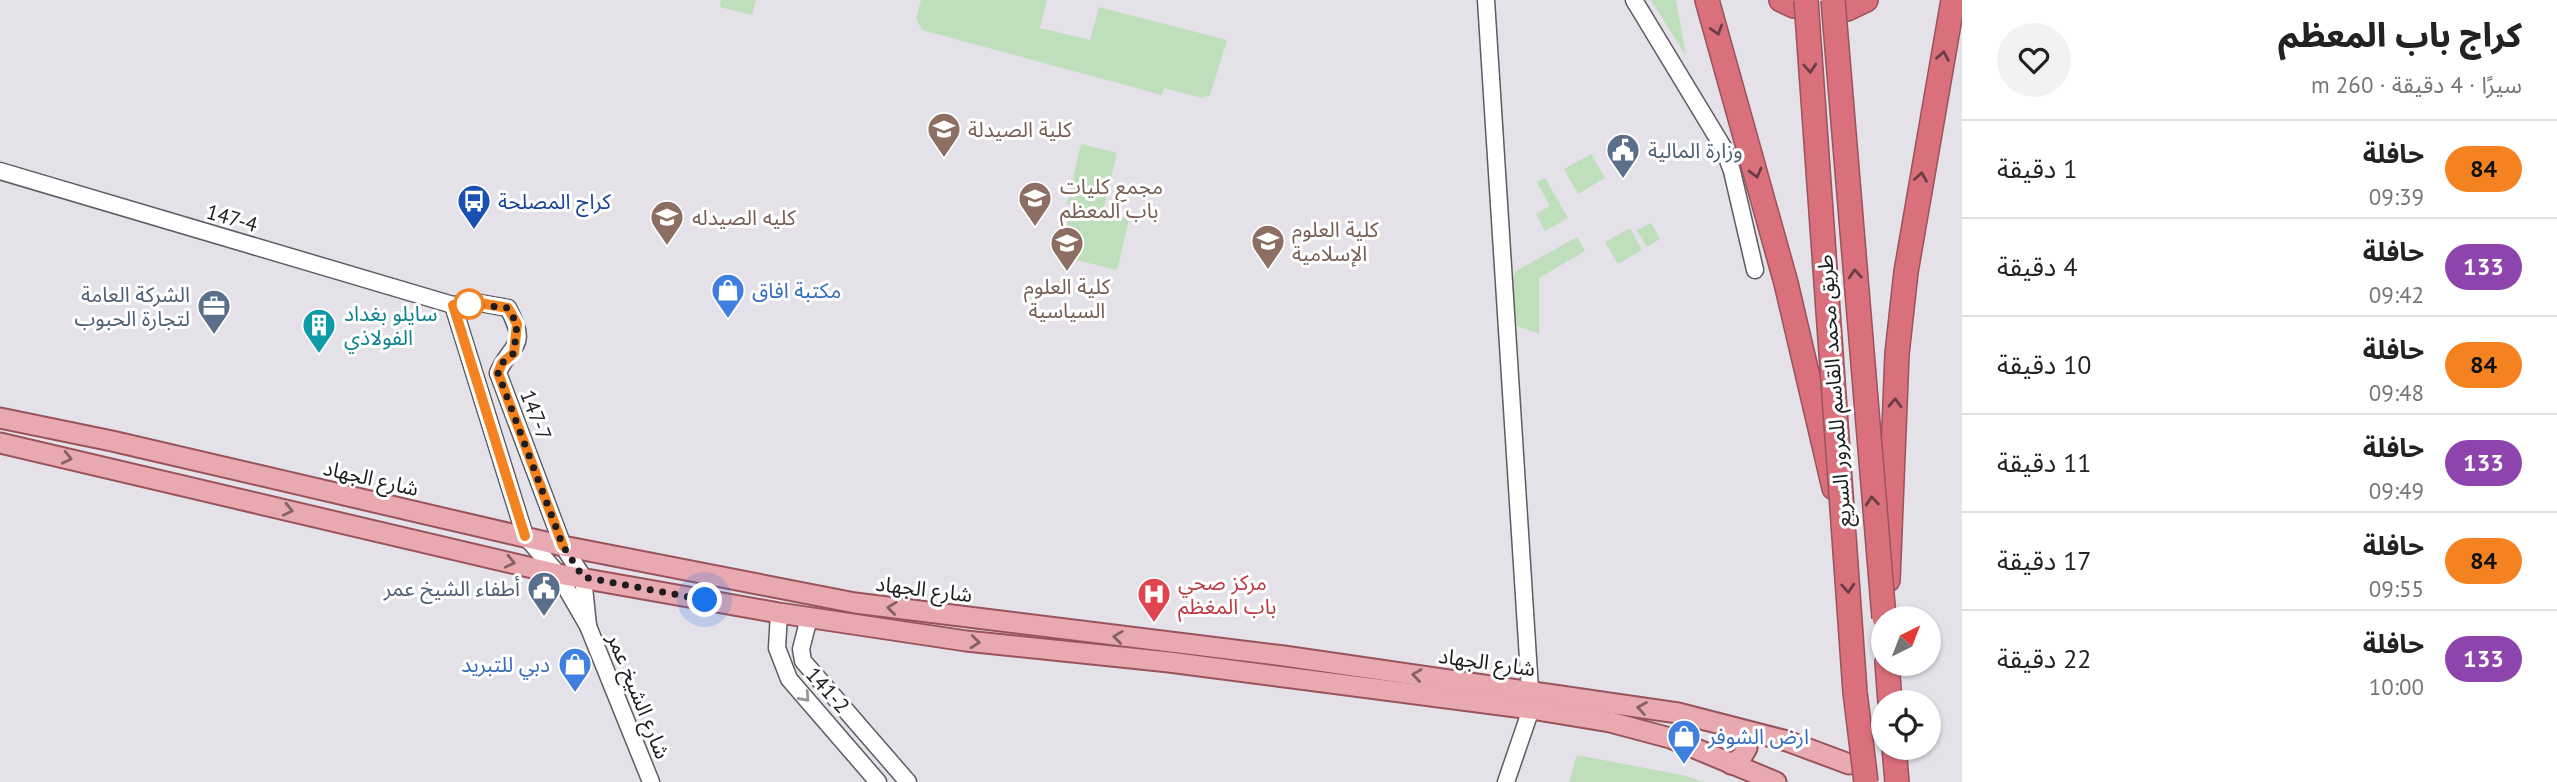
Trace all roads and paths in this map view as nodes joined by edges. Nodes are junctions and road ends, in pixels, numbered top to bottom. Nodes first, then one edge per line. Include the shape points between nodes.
1 (1486, 0) edge
2 (1634, 0) edge
3 (1707, 0) edge
4 (1952, 0) edge
5 (1794, 2) edge
6 (1849, 3) edge
7 (0, 171) edge
8 (1755, 270) dead end
9 (453, 305) junction
10 (0, 418) edge
11 (0, 443) edge
12 (525, 536) junction
13 (1845, 541) junction
14 (563, 546) junction
15 (558, 574) junction
16 (583, 577) junction
17 (1884, 606) edge
18 (1886, 606) edge
19 (779, 613) junction
20 (809, 618) junction
21 (587, 626) junction
22 (1168, 653) junction
23 (1530, 700) junction
24 (1739, 730) junction
25 (1895, 760) edge
26 (1731, 764) junction
27 (1849, 764) dead end
28 (651, 782) edge
29 (878, 782) edge
30 (908, 782) edge
31 (1506, 782) edge
32 (1776, 782) edge
33 (1866, 782) edge
34 (1897, 782) edge

1 - 23 street
2 - 8 street via 1723,147
3 -> 13 highway, bridge via 1789,295
18 -> 4 highway, bridge via 1897,354 1906,272
5 -> 13 highway, طريق محمد القاسم للمرور السريع, bridge
17 -> 6 highway, طريق محمد القاسم للمرور السريع, bridge
7 - 9 street, 147-4
9 - 12 street
9 - 14 street, 147-7 via 508,308 517,324 514,353 498,373
10 - 12 main road, شارع الجهاد
11 -> 15 main road, شارع الجهاد
12 - 14 main road, شارع الجهاد
12 - 15 street, شارع الشيخ عمر
13 -> 33 highway, طريق محمد القاسم للمرور السريع, bridge
14 - 16 street, شارع الشيخ عمر
22 -> 14 main road, شارع الجهاد via 855,603
15 - 16 main road, شارع الجهاد
15 - 21 street, شارع الشيخ عمر
16 - 19 main road, شارع الجهاد
16 - 21 street, شارع الشيخ عمر
19 - 20 main road, شارع الجهاد
19 -> 29 street, 141-2 via 777,648 789,679
20 -> 22 main road, شارع الجهاد via 966,641
20 - 30 street, 141-2 via 801,649 803,662
21 - 28 street, شارع الشيخ عمر
22 - 23 main road, شارع الجهاد
24 -> 23 main road, شارع الجهاد via 1678,713
23 - 26 main road, شارع الجهاد via 1670,738
23 - 31 street
24 - 26 main road via 1747,748
24 - 27 main road, شارع الجهاد via 1787,741
25 - 34 highway
26 - 32 main road, شارع الجهاد

